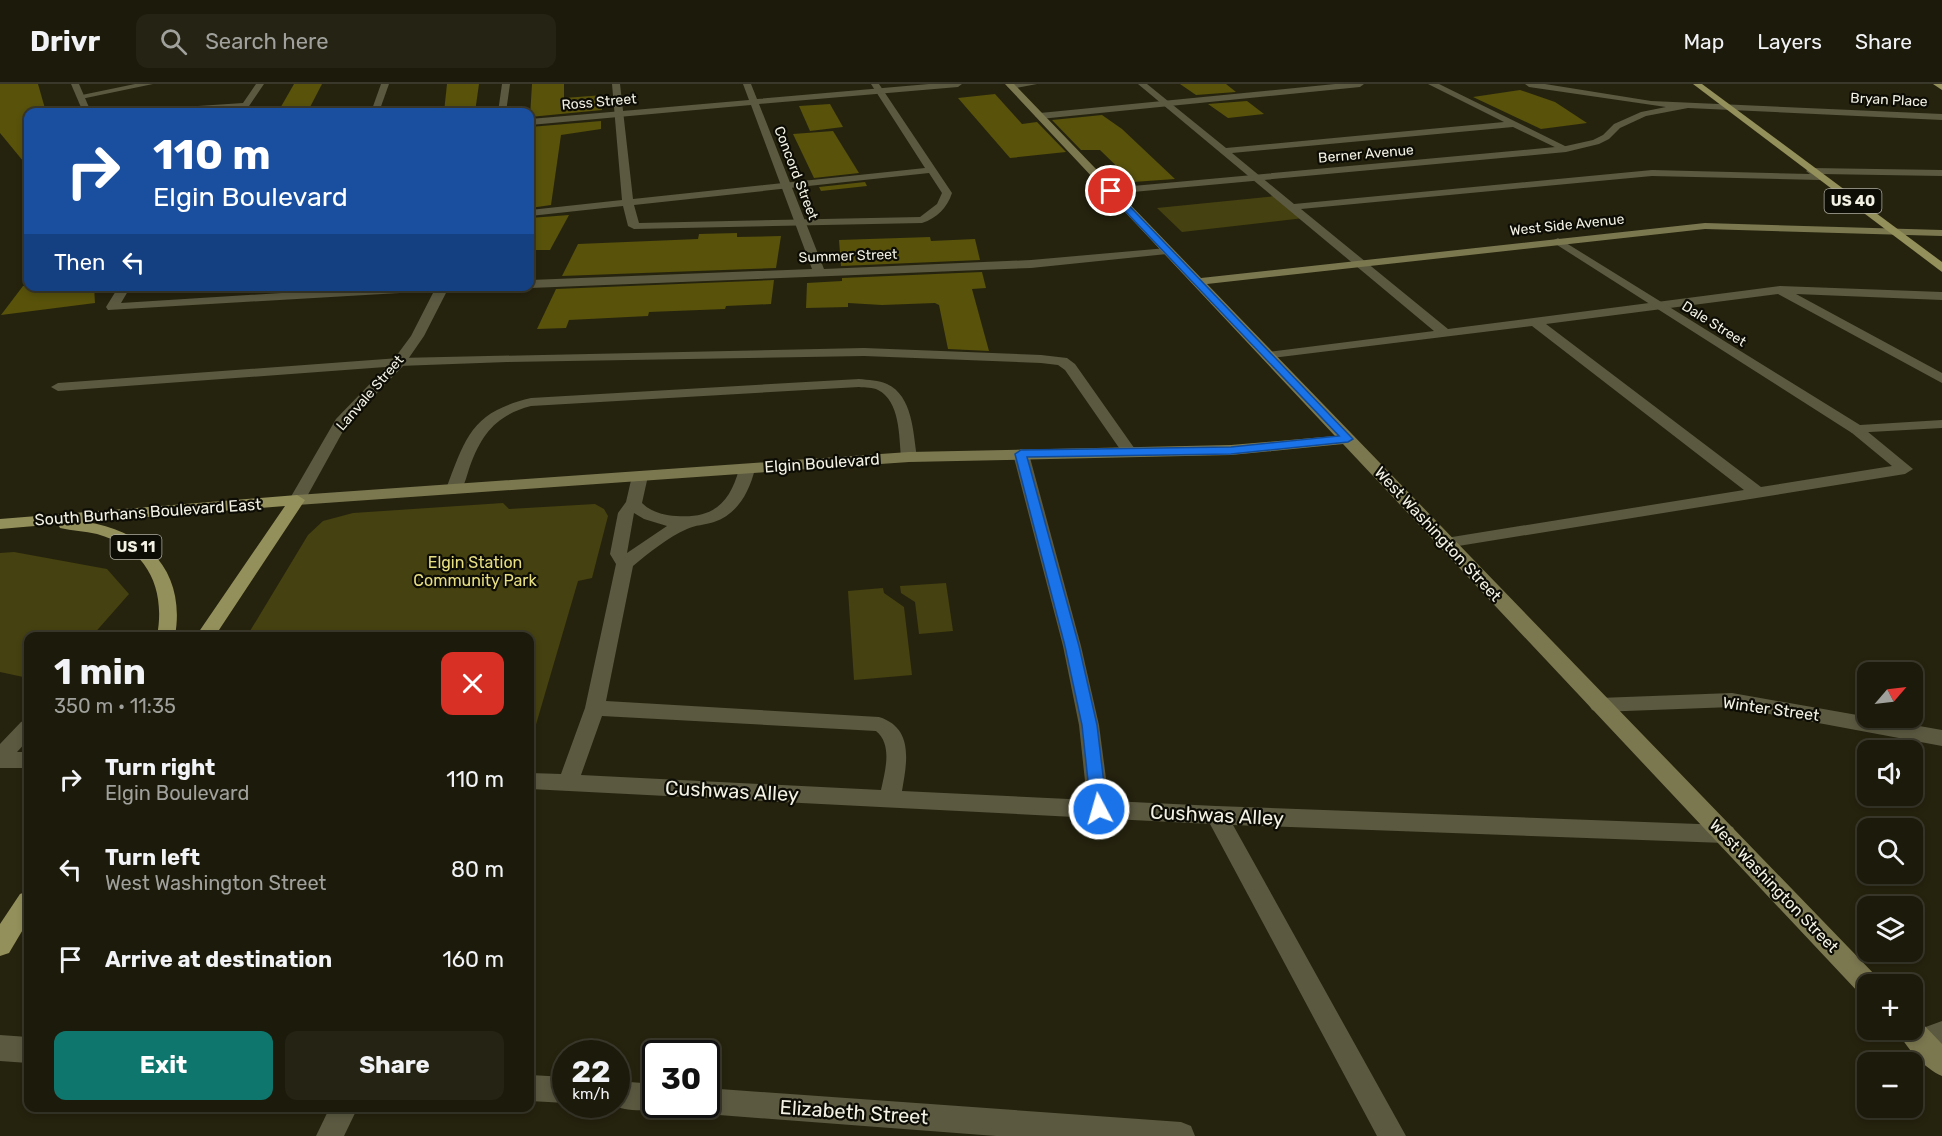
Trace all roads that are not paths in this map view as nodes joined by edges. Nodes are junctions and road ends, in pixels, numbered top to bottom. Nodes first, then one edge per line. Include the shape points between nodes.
1 (75, 84) edge
2 (148, 84) edge
3 (260, 84) edge
4 (386, 84) edge
5 (506, 84) edge
6 (616, 84) edge
7 (747, 84) edge
8 (958, 84) edge
9 (1033, 84) edge
10 (1142, 84) edge
11 (1360, 84) edge
12 (1432, 84) edge
13 (1535, 84) edge
14 (1697, 84) edge
15 (1010, 85) edge
16 (877, 87) edge
17 (1560, 89) junction
18 (81, 96) junction
19 (754, 102) junction
20 (1166, 103) junction
21 (1692, 105) junction
22 (1600, 106) dead end
23 (1727, 106) junction
24 (86, 108) edge
25 (245, 108) edge
26 (377, 108) edge
27 (503, 108) edge
28 (618, 114) junction
29 (1040, 116) junction
30 (1942, 117) edge
31 (534, 122) edge
32 (1514, 124) junction
33 (1566, 149) junction
34 (1225, 151) junction
35 (931, 170) junction
36 (1942, 173) edge
37 (1816, 174) junction
38 (1257, 178) junction
39 (786, 186) junction
40 (1111, 191) junction
41 (628, 203) junction
42 (1293, 207) junction
43 (534, 213) edge
44 (801, 224) junction
45 (1894, 232) junction
46 (1942, 233) edge
47 (1558, 241) junction
48 (1167, 251) junction
49 (1360, 262) junction
50 (1942, 268) edge
51 (819, 271) junction
52 (1196, 282) junction
53 (534, 284) edge
54 (1780, 290) junction
55 (122, 291) edge
56 (377, 291) edge
57 (441, 291) edge
58 (1942, 296) edge
59 (1657, 306) junction
60 (1535, 322) junction
61 (1444, 332) junction
62 (1268, 356) junction
63 (399, 362) junction
64 (1942, 379) edge
65 (58, 387) dead end
66 (1942, 424) edge
67 (1857, 430) junction
68 (1348, 439) junction
69 (1129, 452) junction
70 (1021, 454) junction
71 (909, 457) junction
72 (747, 469) junction
73 (640, 476) junction
74 (454, 489) junction
75 (1758, 493) junction
76 (297, 500) junction
77 (634, 503) junction
78 (40, 519) junction
79 (0, 524) edge
80 (687, 524) junction
81 (1446, 543) junction
82 (625, 564) junction
83 (167, 632) edge
84 (208, 632) edge
85 (1599, 705) junction
86 (595, 708) junction
87 (24, 732) edge
88 (1942, 738) edge
89 (0, 759) edge
90 (24, 760) edge
91 (534, 781) edge
92 (568, 783) junction
93 (890, 799) junction
94 (1099, 809) junction
95 (1216, 815) junction
96 (1725, 834) junction
97 (24, 907) edge
98 (0, 945) edge
99 (1858, 974) edge
100 (1924, 1034) edge
101 (0, 1048) edge
102 (24, 1050) edge
103 (1942, 1063) edge
104 (534, 1088) edge
105 (552, 1089) edge
106 (720, 1102) edge
107 (342, 1112) edge
108 (330, 1136) edge
109 (1181, 1136) edge
110 (1392, 1136) edge

1 - 18 street
2 - 18 street
3 - 25 street
4 - 26 street
5 - 27 street
6 - 28 street
7 - 19 street, Concord Street
8 - 16 street, Ross Street
9 - 15 street
10 - 20 street
11 - 20 street
12 - 32 street
13 - 17 street
14 - 23 main road, US 40
15 - 29 street, West Washington Street
16 - 19 street, Ross Street
16 - 35 street
17 - 21 street via 1622,101
17 - 22 street
18 - 24 street
19 - 28 street, Ross Street
19 - 39 street, Concord Street
20 - 29 street
20 - 34 street
21 - 23 street, Bryan Place
21 - 33 street, Berner Avenue via 1617,119 1606,137
23 - 30 street, Bryan Place
23 - 37 main road, US 40
28 - 31 street, Ross Street
28 - 41 street
29 - 40 street, West Washington Street
32 - 33 street
32 - 34 street
33 - 38 street, Berner Avenue
34 - 38 street
35 - 39 street
35 - 44 street via 947,193 938,210 922,220
36 - 37 street
37 - 42 street via 1652,173
37 - 45 main road, US 40
38 - 40 street, Berner Avenue
38 - 42 street
39 - 41 street
39 - 44 street, Concord Street
40 - 48 street, West Washington Street
41 - 43 street
41 - 44 street via 634,226
42 - 49 street
44 - 51 street, Concord Street
45 - 46 street, West Side Avenue
45 - 47 street, West Side Avenue via 1705,226
45 - 50 main road, US 40
47 - 49 street, West Side Avenue
47 - 59 street, Dale Street
48 - 51 street, Summer Street via 1030,264
48 - 52 street, West Washington Street
49 - 52 street, West Side Avenue
49 - 61 street
51 - 53 street, Summer Street
52 - 62 street, West Washington Street
54 - 58 street
54 - 59 street
54 - 64 street
55 - 56 street via 112,307
57 - 63 street, Lanvale Street
59 - 60 street
59 - 67 street, Dale Street
60 - 61 street
60 - 75 street
61 - 62 street
62 - 68 street, West Washington Street
63 - 65 street
63 - 69 street via 864,352 1062,361
63 - 76 street, Lanvale Street via 341,423
66 - 67 street
67 - 75 street, Dale Street via 1905,469
68 - 69 street, Elgin Boulevard via 1273,448
68 - 81 street, West Washington Street
69 - 70 street, Elgin Boulevard
70 - 71 street, Elgin Boulevard
70 - 94 street via 1077,668 1089,725
71 - 72 street, Elgin Boulevard
71 - 74 street via 901,406 881,386 859,383 531,402 501,411 476,432
72 - 73 street, Elgin Boulevard
72 - 80 street via 744,485 721,514
73 - 74 street, Elgin Boulevard
73 - 77 street
74 - 76 street, Elgin Boulevard
75 - 81 street
76 - 78 main road, South Burhans Boulevard East / US 11
76 - 84 main road
77 - 80 street via 641,513
77 - 82 street via 626,513 618,554
78 - 79 main road, South Burhans Boulevard East / US 11
78 - 83 main road, US 11 via 106,532 136,547 156,566 169,592
80 - 82 street via 650,543
81 - 85 street, West Washington Street
82 - 86 street
85 - 88 street, Winter Street via 1732,700
85 - 96 street, West Washington Street
86 - 92 street
86 - 93 street via 884,726 894,737 896,753
87 - 89 street
89 - 90 street
91 - 92 street, Cushwas Alley
92 - 93 street, Cushwas Alley
93 - 94 street, Cushwas Alley
94 - 95 street, Cushwas Alley
95 - 96 street, Cushwas Alley
95 - 110 street
96 - 99 street, West Washington Street
97 - 98 main road
100 - 103 street
101 - 102 street
104 - 105 street
106 - 109 street, Elizabeth Street
107 - 108 street

